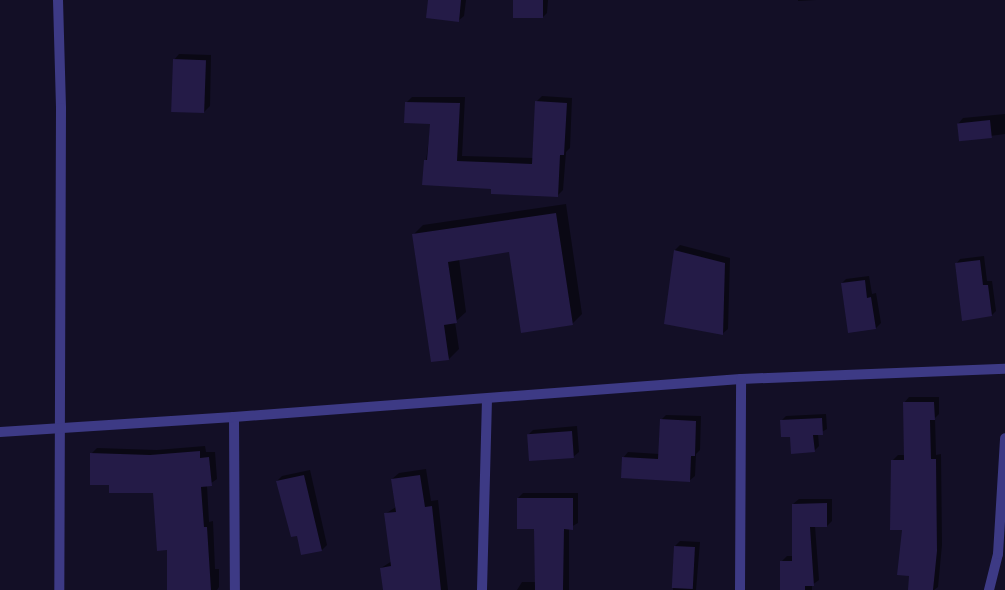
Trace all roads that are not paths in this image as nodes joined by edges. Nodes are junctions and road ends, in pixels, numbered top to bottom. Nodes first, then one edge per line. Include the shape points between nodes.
1 (58, 0) edge
2 (1005, 369) edge
3 (742, 379) junction
4 (487, 399) junction
5 (234, 417) junction
6 (59, 426) junction
7 (0, 432) edge
8 (1005, 438) edge
9 (59, 590) edge
10 (235, 590) edge
11 (482, 590) edge
12 (740, 590) edge
13 (989, 590) edge

1 - 6 street via 61,108
2 - 3 street
3 - 4 street
3 - 12 street
4 - 5 street
4 - 11 street
5 - 6 street
5 - 10 street
6 - 7 street
6 - 9 street
8 - 13 street via 998,554

